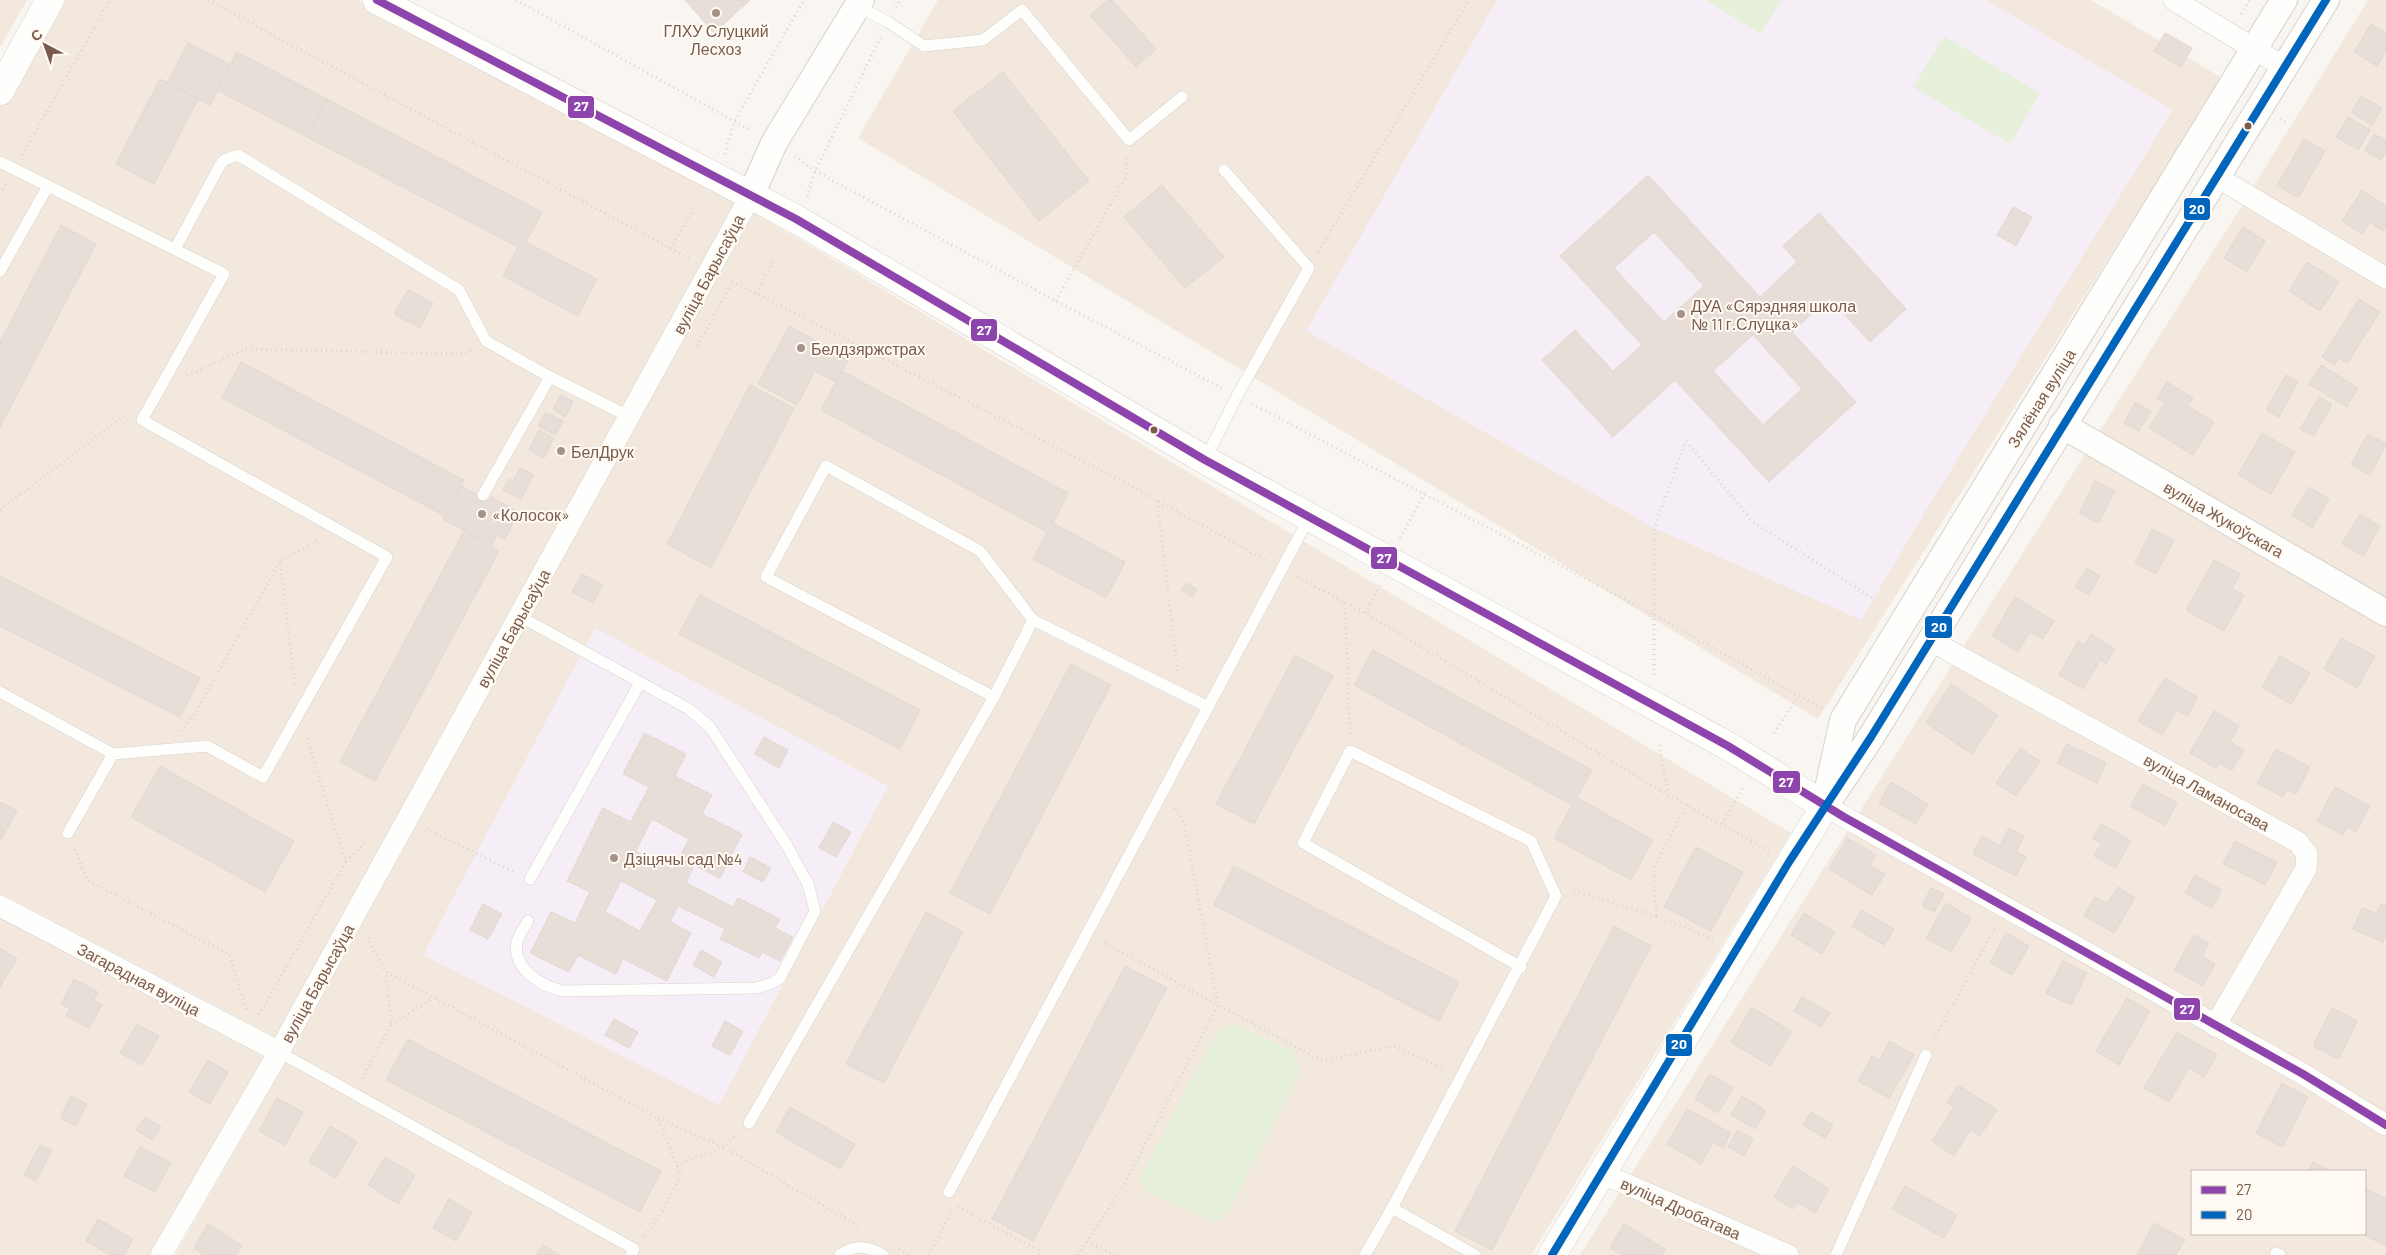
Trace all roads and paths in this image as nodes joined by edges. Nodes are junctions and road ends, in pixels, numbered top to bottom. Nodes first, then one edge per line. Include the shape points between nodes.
1 (50, 0) edge
2 (110, 0) edge
3 (208, 0) edge
4 (377, 0) edge
5 (516, 0) edge
6 (804, 0) edge
7 (900, 0) edge
8 (1469, 0) edge
9 (2174, 0) edge
10 (2284, 0) edge
11 (2326, 0) edge
12 (859, 3) edge
13 (888, 22) junction
14 (2253, 47) junction
15 (2284, 67) junction
16 (0, 91) edge
17 (1182, 97) dead end
18 (734, 122) junction
19 (754, 133) dead end
20 (1129, 140) junction
21 (724, 159) dead end
22 (0, 162) edge
23 (14, 169) junction
24 (1224, 170) dead end
25 (2217, 177) junction
26 (48, 186) junction
27 (0, 194) edge
28 (751, 195) junction
29 (806, 200) dead end
30 (692, 212) dead end
31 (670, 248) junction
32 (175, 249) junction
33 (775, 258) dead end
34 (698, 263) dead end
35 (1309, 268) junction
36 (0, 271) edge
37 (725, 277) dead end
38 (2386, 278) edge
39 (733, 282) junction
40 (756, 293) junction
41 (1056, 301) dead end
42 (486, 341) junction
43 (694, 350) dead end
44 (550, 377) junction
45 (160, 389) junction
46 (130, 412) dead end
47 (630, 417) junction
48 (2062, 425) junction
49 (1205, 460) junction
50 (1425, 493) dead end
51 (483, 495) dead end
52 (1157, 501) junction
53 (0, 510) edge
54 (1310, 518) junction
55 (338, 530) junction
56 (1400, 539) dead end
57 (280, 561) junction
58 (1281, 568) junction
59 (1383, 579) dead end
60 (1874, 599) dead end
61 (1345, 603) junction
62 (1365, 613) junction
63 (2386, 613) edge
64 (1653, 614) junction
65 (519, 616) junction
66 (1032, 620) junction
67 (1931, 639) junction
68 (1654, 676) dead end
69 (640, 683) junction
70 (0, 692) edge
71 (1181, 693) junction
72 (994, 697) junction
73 (1798, 697) junction
74 (1208, 707) junction
75 (298, 714) junction
76 (1843, 720) junction
77 (1774, 733) dead end
78 (1659, 745) dead end
79 (167, 750) junction
80 (1350, 751) junction
81 (113, 754) junction
82 (1743, 787) dead end
83 (1163, 790) junction
84 (1668, 795) junction
85 (1687, 804) junction
86 (1825, 806) junction
87 (431, 821) dead end
88 (1722, 824) junction
89 (427, 829) junction
90 (68, 833) joint
91 (424, 835) dead end
92 (1789, 862) junction
93 (530, 880) joint
94 (1551, 885) junction
95 (0, 906) edge
96 (2006, 909) junction
97 (1657, 916) junction
98 (528, 921) dead end
99 (373, 931) dead end
100 (1087, 932) junction
101 (1720, 943) dead end
102 (1521, 967) junction
103 (386, 972) junction
104 (434, 998) junction
105 (1218, 1005) junction
106 (391, 1024) junction
107 (2215, 1026) junction
108 (250, 1031) junction
109 (279, 1052) junction
110 (1926, 1055) joint
111 (1462, 1076) junction
112 (355, 1094) junction
113 (658, 1118) junction
114 (749, 1123) joint
115 (2386, 1125) edge
116 (723, 1147) junction
117 (677, 1165) junction
118 (1601, 1173) junction
119 (948, 1192) dead end
120 (1392, 1208) junction
121 (1086, 1242) junction
122 (866, 1246) junction
123 (633, 1252) edge
124 (160, 1255) edge
125 (840, 1255) edge
126 (883, 1255) edge
127 (929, 1255) edge
128 (1039, 1255) edge
129 (1078, 1255) edge
130 (1115, 1255) edge
131 (1365, 1255) edge
132 (1475, 1255) edge
133 (1552, 1255) edge
134 (1788, 1255) edge
135 (1836, 1255) edge

1 - 16 main road
2 - 23 path
3 - 31 path
4 - 28 main road
5 - 18 path
6 - 18 path
7 - 13 path
8 - 35 path
9 - 14 street
10 - 14 street, Зялёная вуліца
11 - 15 street, Зялёная вуліца
12 - 13 lane
12 - 28 street, вуліца Барысаўца via 774,143
13 - 20 lane via 924,46 983,40 1022,10
13 - 29 path via 815,170
14 - 15 street
14 - 76 street, Зялёная вуліца via 2091,318
15 - 25 street, Зялёная вуліца
17 - 20 lane
18 - 19 path
18 - 21 path
20 - 41 path via 1126,177
22 - 23 lane
23 - 26 lane
23 - 27 path
24 - 35 lane
25 - 38 street
25 - 48 street, Зялёная вуліца
26 - 32 lane
26 - 36 lane
28 - 47 street, вуліца Барысаўца
28 - 49 main road
30 - 31 path
31 - 34 path
32 - 42 lane via 219,167 224,160 238,155 459,290
32 - 45 lane via 224,274
33 - 40 path
35 - 49 lane
37 - 39 path
39 - 40 path
39 - 43 path
40 - 52 path
42 - 44 lane
42 - 45 path via 464,354 245,349
44 - 47 lane
44 - 51 lane
45 - 55 lane via 142,420
46 - 53 path
47 - 65 street, вуліца Барысаўца
48 - 63 street, вуліца Жукоўскага
48 - 67 street, Зялёная вуліца
49 - 54 main road
50 - 56 path
52 - 58 path
52 - 71 path
54 - 58 lane
54 - 86 main road via 1728,746
55 - 57 path
55 - 75 lane via 387,557
57 - 75 path
57 - 79 path via 197,710
58 - 61 path
58 - 74 lane
59 - 62 path
60 - 64 path via 1753,522 1686,441 1654,528
61 - 62 path
61 - 80 path
62 - 84 path
64 - 68 path
64 - 73 path
65 - 69 lane
65 - 109 street, вуліца Барысаўца
66 - 71 lane
66 - 72 lane
66 - 72 lane via 980,551 826,466 766,577
67 - 86 street, Зялёная вуліца
67 - 107 street, вуліца Ламаносава via 2298,842 2307,854 2306,869
69 - 93 lane
69 - 98 lane via 689,709 710,727 786,844 808,884 815,911 780,978 756,988 563,991 546,987 530,976 516,950
70 - 81 lane
71 - 74 lane
72 - 114 lane
73 - 76 path
73 - 77 path
74 - 83 lane
75 - 79 lane via 262,777 207,746
75 - 108 path via 346,861
76 - 86 street, Зялёная вуліца
78 - 84 path
79 - 81 lane
80 - 94 lane via 1531,841
80 - 102 lane via 1303,843
81 - 90 lane
82 - 88 path
83 - 100 lane
83 - 105 path via 1184,822
84 - 85 path
85 - 88 path
85 - 97 path via 1653,869
86 - 92 main road, Зялёная вуліца
86 - 96 street
87 - 89 path
88 - 92 path
89 - 91 path
89 - 93 path
90 - 108 path via 87,880 229,954
92 - 118 main road, Зялёная вуліца
94 - 97 path
94 - 102 lane via 1556,896
95 - 108 street, Загарадная вуліца
96 - 107 street
96 - 110 path
97 - 101 path
99 - 103 path via 368,940
100 - 105 path
100 - 119 lane
102 - 111 lane
103 - 104 path
103 - 106 path
104 - 106 path
104 - 113 path
105 - 111 path via 1322,1061 1394,1046
105 - 121 path via 1122,1189
106 - 112 path
107 - 115 street via 2303,1074
108 - 109 street, Загарадная вуліца
109 - 112 lane
109 - 124 street, вуліца Барысаўца
110 - 135 lane
111 - 120 lane
112 - 123 lane
113 - 116 path
113 - 117 path
114 - 116 path
116 - 117 path
116 - 122 path via 855,1224
117 - 123 path via 681,1176 663,1210
118 - 133 main road, Зялёная вуліца
118 - 134 street, вуліца Дробатава
120 - 131 lane
120 - 132 lane
121 - 129 path
121 - 130 path
122 - 125 lane via 850,1248
122 - 126 lane
127 - 128 path via 955,1206 1038,1250

